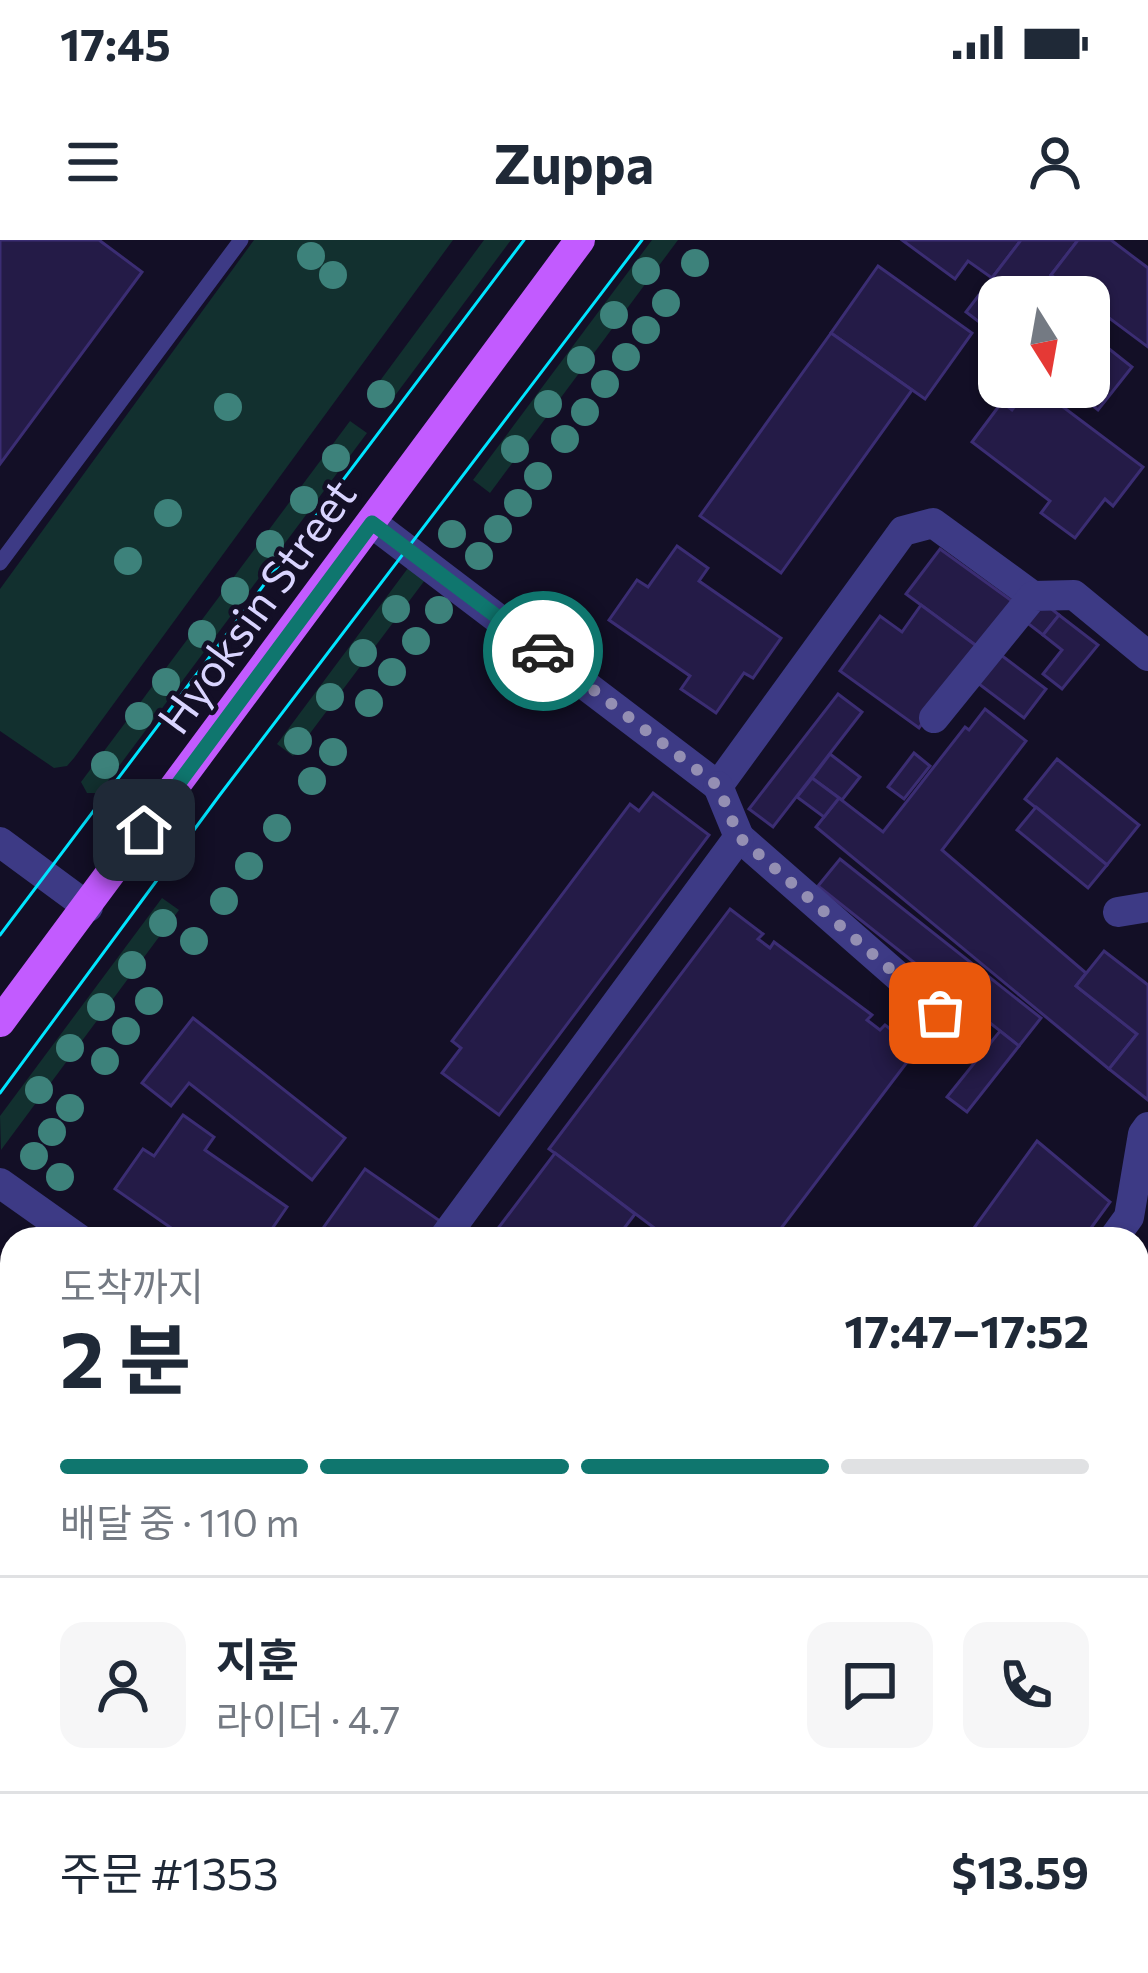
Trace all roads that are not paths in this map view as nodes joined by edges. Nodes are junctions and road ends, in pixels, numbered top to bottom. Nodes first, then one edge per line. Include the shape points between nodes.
1 (241, 240) edge
2 (580, 240) edge
3 (372, 523) junction
4 (0, 563) edge
5 (1033, 596) junction
6 (1148, 656) edge
7 (934, 718) dead end
8 (718, 786) junction
9 (739, 837) junction
10 (0, 842) edge
11 (88, 907) junction
12 (940, 1013) dead end
13 (0, 1022) edge
14 (1148, 1127) edge
15 (0, 1183) edge
16 (62, 1227) edge
17 (452, 1227) edge
18 (1122, 1227) edge

1 - 4 lane
2 - 3 main road, Hyoksin Street
3 - 8 street
3 - 11 main road, Hyoksin Street
5 - 6 street via 1075,596
5 - 7 street
5 - 8 street via 933,524 903,531
8 - 9 street
9 - 12 street
9 - 17 street
10 - 11 street
11 - 13 main road, Hyoksin Street
14 - 18 street
15 - 16 street

